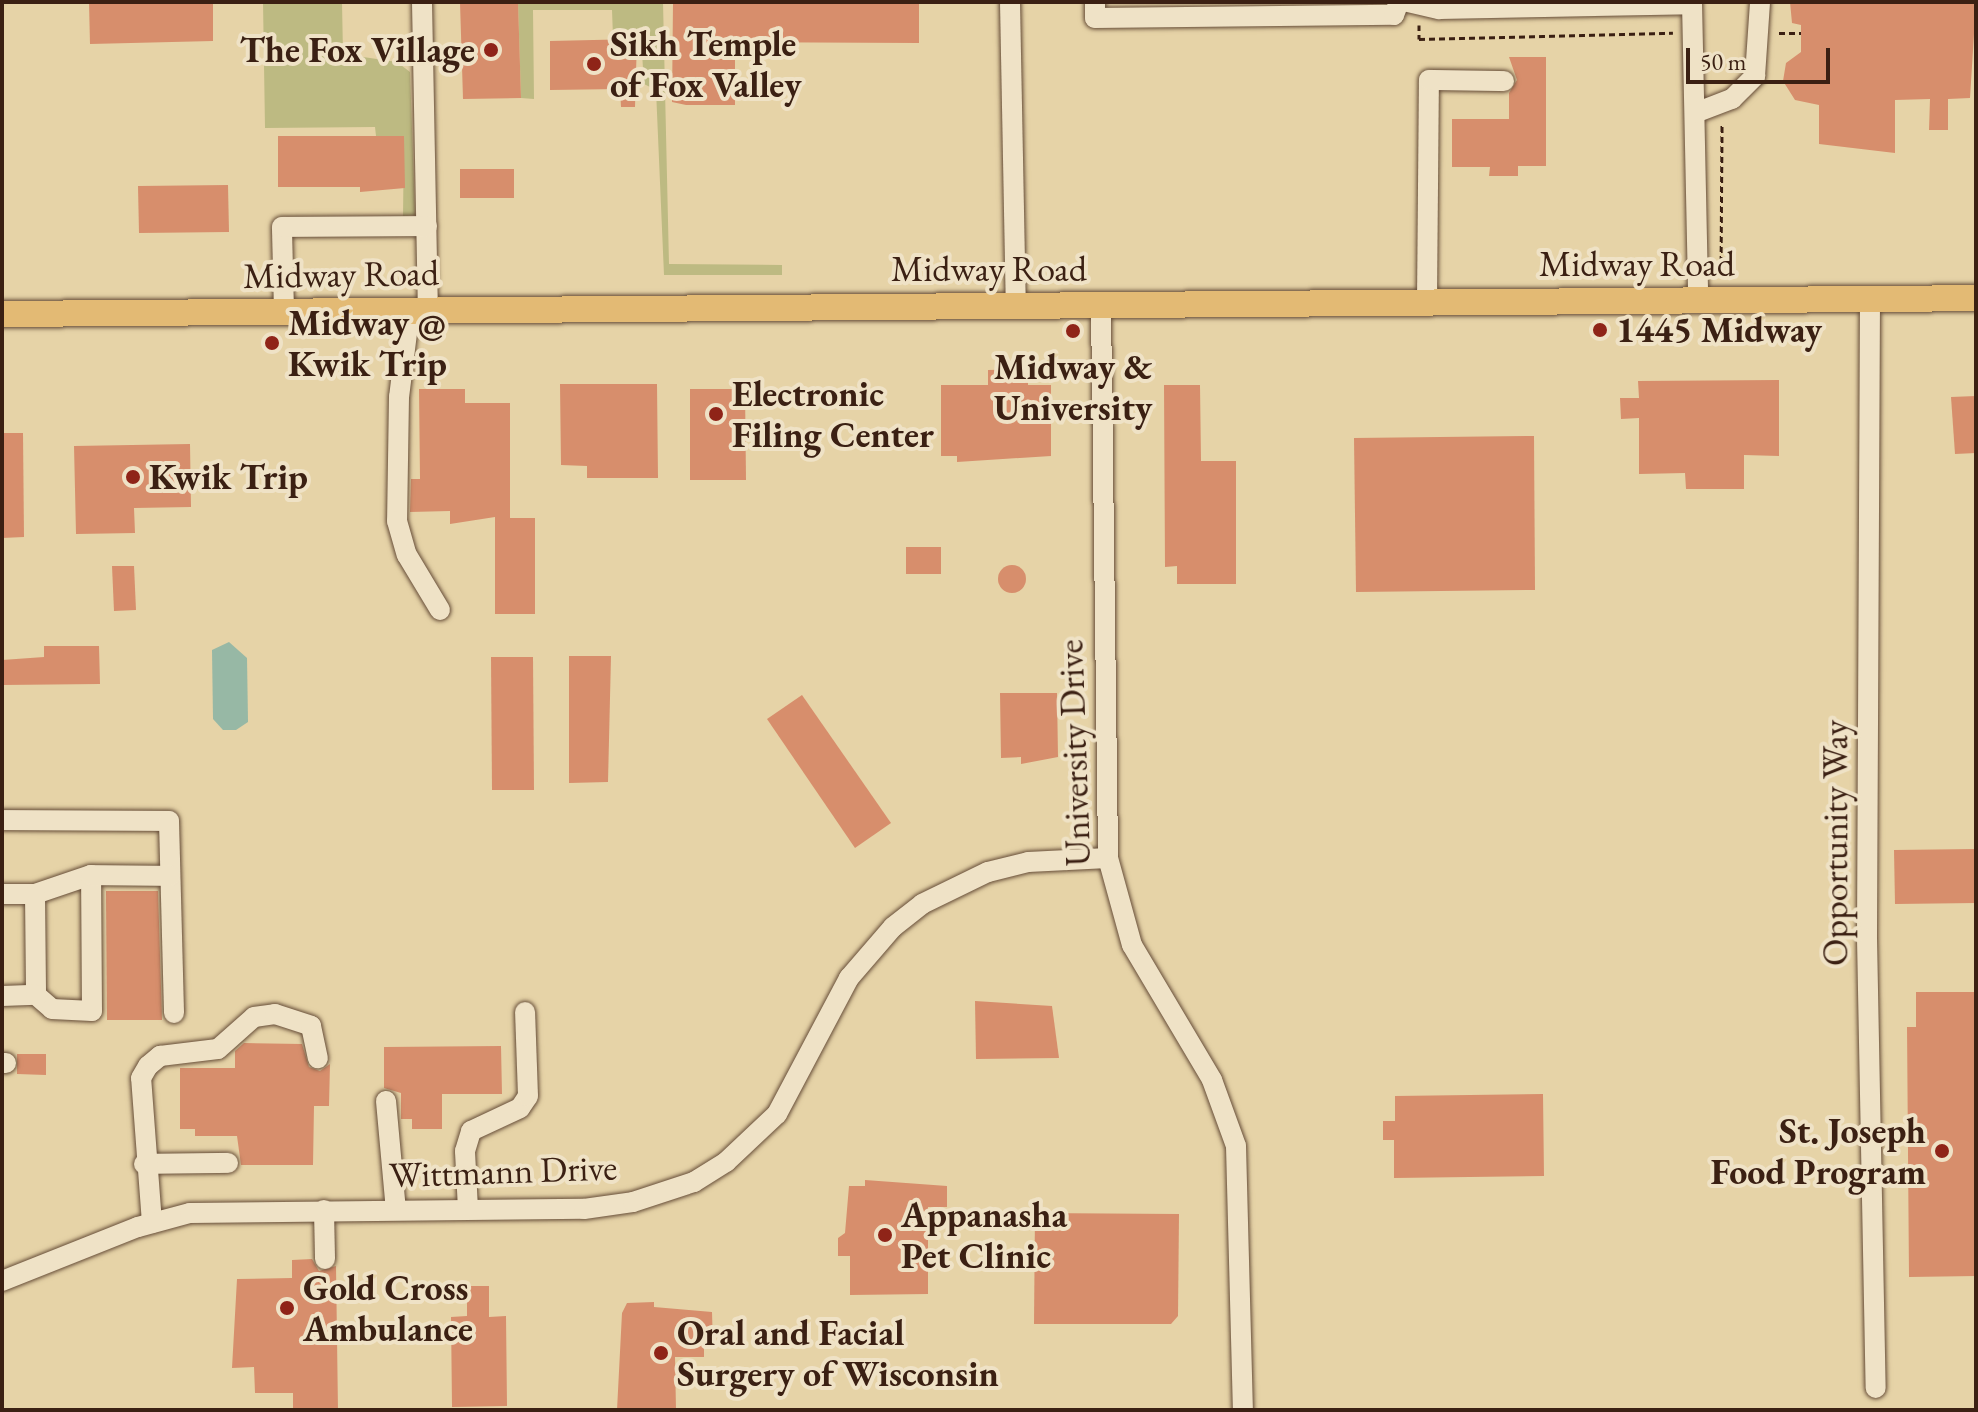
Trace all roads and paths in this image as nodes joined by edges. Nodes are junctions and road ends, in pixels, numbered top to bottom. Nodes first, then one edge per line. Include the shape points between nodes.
1 (422, 2) edge
2 (1010, 2) edge
3 (1095, 2) edge
4 (1399, 2) edge
5 (1760, 2) edge
6 (1692, 3) edge
7 (1414, 10) edge
8 (1775, 18) dead end
9 (1683, 33) dead end
10 (1775, 33) junction
11 (1801, 33) dead end
12 (1775, 48) dead end
13 (1504, 81) dead end
14 (1695, 113) junction
15 (1730, 118) dead end
16 (427, 226) junction
17 (1721, 272) dead end
18 (1976, 298) edge
19 (1870, 299) junction
20 (1698, 300) junction
21 (1427, 301) junction
22 (1016, 305) junction
23 (1101, 305) junction
24 (419, 309) junction
25 (284, 311) junction
26 (2, 314) edge
27 (440, 610) dead end
28 (2, 820) edge
29 (1108, 858) junction
30 (91, 875) junction
31 (170, 876) junction
32 (2, 894) edge
33 (35, 894) junction
34 (36, 995) junction
35 (2, 996) edge
36 (525, 1012) dead end
37 (174, 1013) dead end
38 (318, 1058) dead end
39 (386, 1101) dead end
40 (228, 1163) dead end
41 (144, 1164) junction
42 (468, 1209) junction
43 (324, 1210) junction
44 (396, 1210) junction
45 (152, 1223) junction
46 (325, 1259) dead end
47 (2, 1281) edge
48 (1876, 1388) dead end
49 (1243, 1410) edge

1 - 16 street
2 - 22 street
3 - 4 street via 1095,18 1111,18 1394,15
5 - 14 street via 1755,76 1732,99
6 - 7 street
6 - 14 street
7 - 9 path via 1419,39
8 - 10 path
10 - 11 path
10 - 12 path
13 - 21 street via 1429,80
14 - 20 street
15 - 17 path via 1720,126
16 - 24 street
16 - 25 street via 282,227
18 - 19 main road, Midway Road
19 - 20 main road, Midway Road
19 - 48 street, Opportunity Way via 1867,938
20 - 21 main road, Midway Road
21 - 23 main road, Midway Road
22 - 23 main road, Midway Road
22 - 24 main road, Midway Road
23 - 29 street, University Drive
24 - 25 main road, Midway Road
24 - 27 street via 399,397 397,521 407,555
25 - 26 main road, Midway Road
28 - 31 street via 169,821
29 - 42 street, Wittmann Drive via 1028,862 988,872 912,911 849,978 777,1114 743,1148 694,1182 601,1207
29 - 49 street, University Drive via 1132,945 1212,1080 1236,1146
30 - 31 street
30 - 33 street
30 - 34 street via 92,1011 52,1009
31 - 37 street
32 - 33 street
33 - 34 street
34 - 35 street
36 - 42 street via 528,1096 520,1108 471,1131 465,1151
38 - 41 street via 311,1026 275,1014 254,1017 206,1054 160,1056 141,1078
39 - 44 street
40 - 41 street
41 - 45 street
42 - 44 street, Wittmann Drive
43 - 44 street, Wittmann Drive
43 - 45 street, Wittmann Drive via 207,1212
43 - 46 street
45 - 47 street, Wittmann Drive

